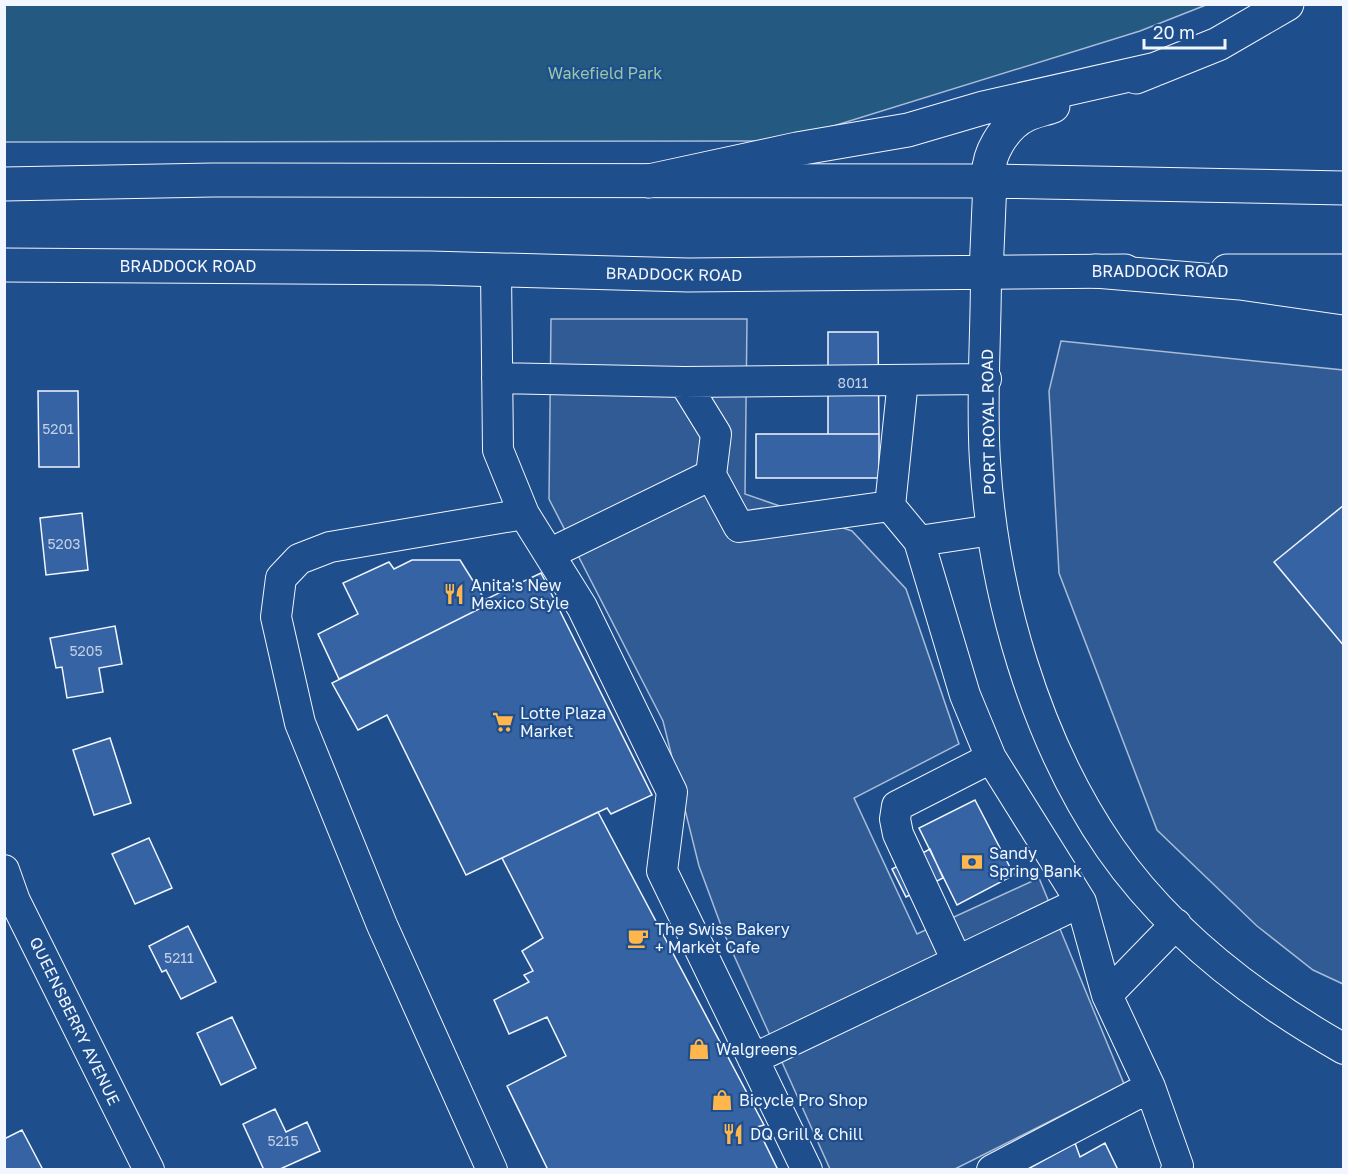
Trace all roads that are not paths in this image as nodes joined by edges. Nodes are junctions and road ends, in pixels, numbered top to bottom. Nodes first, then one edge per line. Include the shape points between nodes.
1 (1287, 4) edge
2 (1156, 69) junction
3 (4, 164) edge
4 (649, 181) junction
5 (990, 181) junction
6 (65, 183) junction
7 (4, 184) edge
8 (1344, 188) edge
9 (4, 265) edge
10 (496, 271) junction
11 (1095, 271) junction
12 (1344, 271) edge
13 (986, 274) junction
14 (1344, 298) edge
15 (497, 378) junction
16 (986, 379) junction
17 (903, 380) junction
18 (684, 382) junction
19 (711, 476) junction
20 (890, 506) junction
21 (524, 514) junction
22 (992, 530) junction
23 (919, 542) junction
24 (549, 554) junction
25 (991, 758) junction
26 (4, 870) edge
27 (1081, 902) junction
28 (10, 903) edge
29 (1176, 924) junction
30 (957, 961) junction
31 (1107, 995) junction
32 (1344, 1049) edge
33 (753, 1059) junction
34 (1150, 1087) junction
35 (149, 1170) edge
36 (492, 1170) edge
37 (807, 1170) edge
38 (992, 1170) edge
39 (1176, 1170) edge

1 - 2 main road via 1218,44
2 - 4 main road via 983,108 908,130
2 - 5 main road via 1025,115 1005,132 993,152
3 - 6 main road via 33,177
4 - 5 main road
4 - 6 main road
5 - 8 main road
5 - 13 main road
6 - 7 main road
9 - 10 main road, BRADDOCK ROAD
10 - 13 main road, BRADDOCK ROAD
10 - 15 street
11 - 12 main road, BRADDOCK ROAD
11 - 13 main road, BRADDOCK ROAD
11 - 14 main road via 1240,283
13 - 16 street, PORT ROYAL ROAD
15 - 18 street
15 - 21 street via 498,450
16 - 17 street
16 - 22 street, PORT ROYAL ROAD via 985,460
17 - 18 street
17 - 20 street
18 - 19 street via 716,434
19 - 20 street via 740,526
19 - 24 street
20 - 23 street
21 - 24 street
21 - 36 street via 330,548 299,559 281,578 276,617 300,723 382,925
22 - 23 street
22 - 29 street, PORT ROYAL ROAD via 1005,601 1048,732 1110,848
23 - 25 street via 965,694
24 - 33 street via 586,613 672,792 662,871
25 - 27 street
25 - 30 street via 897,806 898,834
26 - 28 street, QUEENSBERRY AVENUE
27 - 30 street
27 - 31 street
28 - 35 street, QUEENSBERRY AVENUE
29 - 31 street
29 - 32 street, PORT ROYAL ROAD via 1251,991
30 - 33 street
31 - 34 street
33 - 37 street
34 - 38 street
34 - 39 street via 1178,1166

